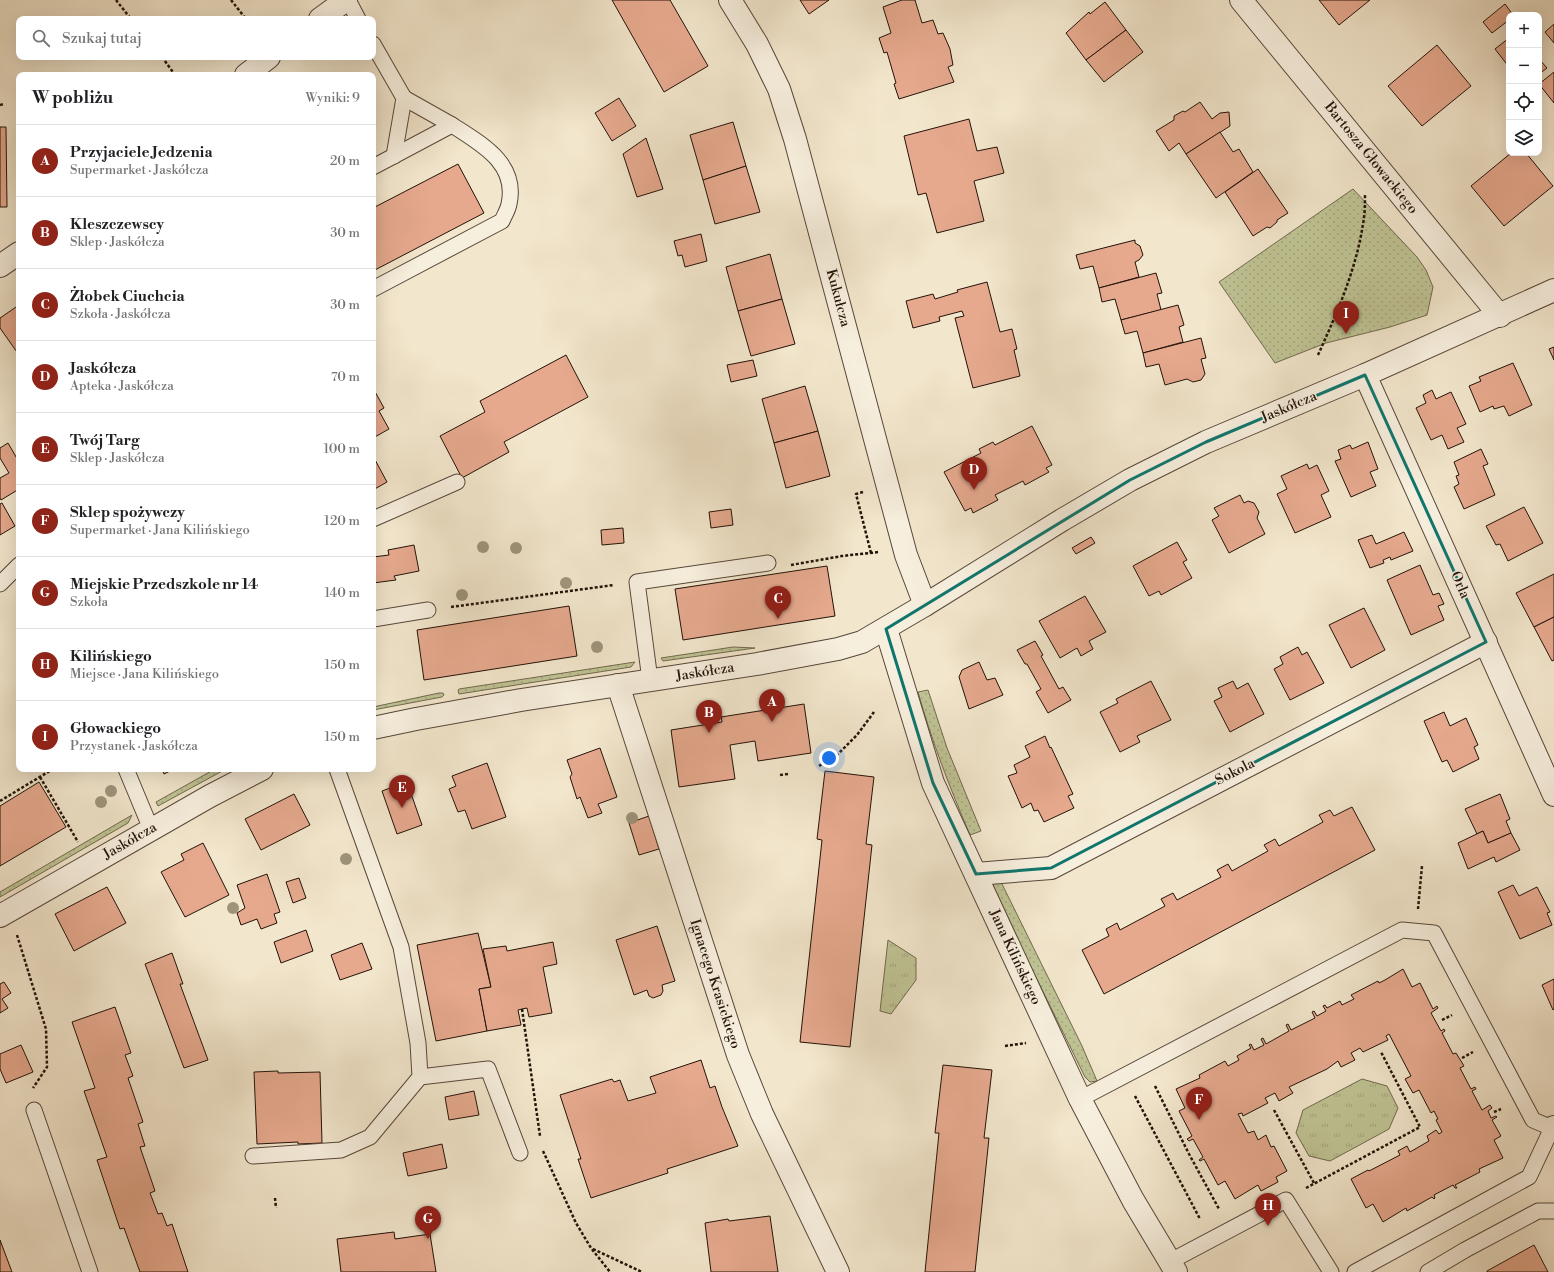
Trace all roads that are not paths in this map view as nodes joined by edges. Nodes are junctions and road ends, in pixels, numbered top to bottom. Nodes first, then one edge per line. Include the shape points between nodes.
1 (347, 0) edge
2 (730, 0) edge
3 (1241, 0) edge
4 (324, 16) edge
5 (356, 16) edge
6 (376, 49) edge
7 (266, 60) edge
8 (250, 72) edge
9 (404, 98) junction
10 (452, 125) junction
11 (394, 156) junction
12 (376, 165) edge
13 (16, 255) edge
14 (0, 266) edge
15 (376, 287) edge
16 (1554, 290) edge
17 (1500, 316) junction
18 (1365, 375) junction
19 (457, 482) dead end
20 (376, 518) edge
21 (768, 563) road end
22 (16, 568) edge
23 (0, 584) edge
24 (925, 605) junction
25 (428, 610) road end
26 (376, 619) edge
27 (886, 629) junction
28 (1486, 642) junction
29 (650, 680) junction
30 (618, 685) junction
31 (376, 727) edge
32 (127, 772) edge
33 (256, 772) edge
34 (339, 772) edge
35 (1554, 795) edge
36 (151, 829) junction
37 (976, 874) junction
38 (0, 916) edge
39 (420, 1077) junction
40 (1080, 1099) junction
41 (34, 1110) road end
42 (1553, 1128) edge
43 (520, 1153) dead end
44 (253, 1156) dead end
45 (1554, 1211) edge
46 (1172, 1267) edge
47 (90, 1272) edge
48 (838, 1272) edge
49 (1331, 1272) edge
50 (1355, 1272) edge
51 (1428, 1272) edge

1 - 4 street
1 - 5 lane
2 - 24 street, Kukułcza via 757,44 779,89 795,139 906,555
3 - 17 street, Bartosza Głowackiego
6 - 9 lane
7 - 8 street
9 - 10 lane
9 - 11 lane
10 - 11 lane
10 - 15 lane via 490,150 502,164 511,186 509,205 502,221
11 - 12 lane
13 - 14 street
16 - 17 street, Jaskółcza
17 - 18 street, Jaskółcza
18 - 24 street, Jaskółcza via 1206,442 1130,480
18 - 28 street, Orla
19 - 20 lane
21 - 29 lane via 637,582
22 - 23 lane
24 - 27 street, Jaskółcza
25 - 26 lane
27 - 29 street, Jaskółcza via 862,642 838,649
27 - 37 street, Jana Kilińskiego via 933,783
28 - 35 street, Orla
28 - 37 street, Sokola via 1051,868
29 - 30 street, Jaskółcza
30 - 31 street, Jaskółcza
30 - 48 street, Ignacego Krasickiego via 738,1055 762,1114
32 - 36 lane
33 - 36 street, Jaskółcza
34 - 39 lane via 401,947 418,1043
36 - 38 street, Jaskółcza
37 - 40 street, Jana Kilińskiego
39 - 43 lane via 488,1070
39 - 44 lane via 370,1137 341,1150
40 - 42 lane via 1402,930 1434,933 1533,1120
40 - 46 street, Jana Kilińskiego via 1133,1200
41 - 47 lane
42 - 50 lane via 1529,1177
45 - 51 lane via 1538,1211
46 - 49 lane via 1211,1239 1286,1200

